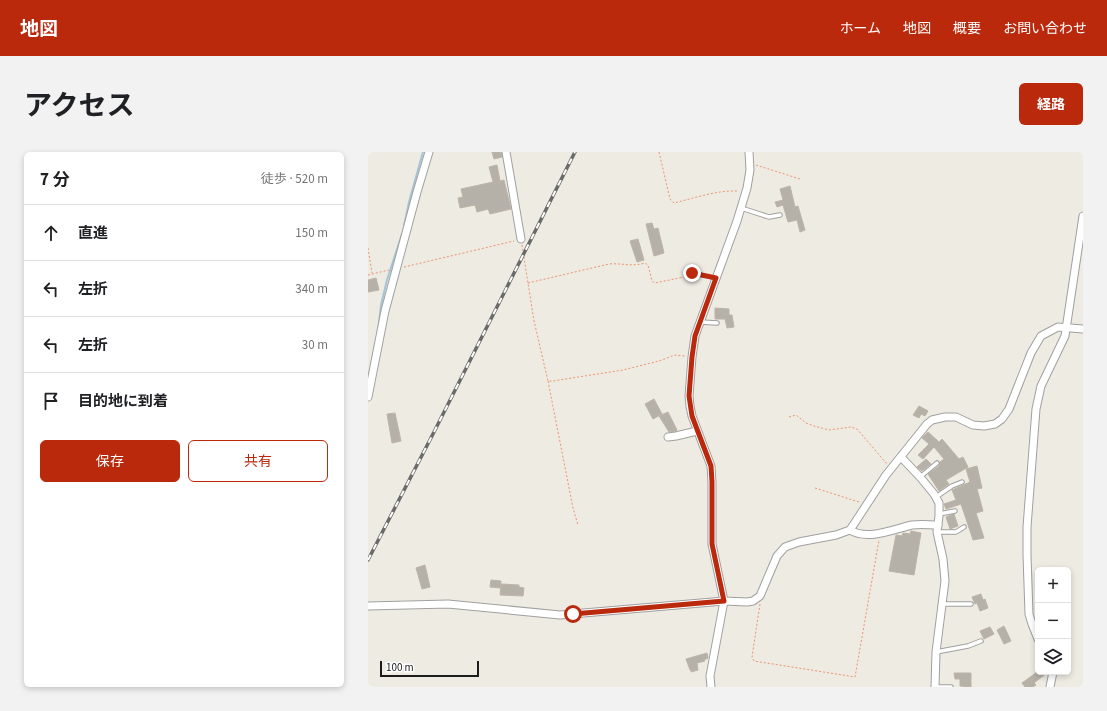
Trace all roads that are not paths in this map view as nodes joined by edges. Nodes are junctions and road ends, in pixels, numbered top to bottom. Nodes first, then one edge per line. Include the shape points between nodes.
1 (429, 152) edge
2 (506, 152) edge
3 (749, 152) edge
4 (741, 208) junction
5 (780, 215) dead end
6 (1083, 216) edge
7 (520, 239) road end
8 (700, 322) junction
9 (717, 323) dead end
10 (1067, 327) junction
11 (1083, 329) edge
12 (368, 397) edge
13 (697, 430) junction
14 (668, 437) dead end
15 (901, 457) junction
16 (937, 463) dead end
17 (920, 477) junction
18 (962, 482) dead end
19 (936, 497) junction
20 (955, 511) dead end
21 (939, 514) junction
22 (938, 524) junction
23 (964, 527) dead end
24 (850, 530) junction
25 (937, 532) junction
26 (724, 601) junction
27 (943, 604) junction
28 (971, 604) dead end
29 (368, 606) edge
30 (1035, 632) edge
31 (981, 641) dead end
32 (936, 652) junction
33 (1052, 675) edge
34 (711, 687) edge
35 (935, 687) edge
36 (951, 687) edge
37 (1050, 687) edge

1 - 12 street via 385,311
2 - 7 street
3 - 4 street via 749,179
4 - 5 lane via 769,216
4 - 8 street
6 - 10 street
8 - 9 lane
8 - 13 street via 695,336 689,396
10 - 11 street
10 - 15 street via 1058,327 1038,339 1007,413 1002,419 995,424 984,426 973,425 956,417 937,418 927,424
10 - 30 street via 1063,342 1041,386 1036,409 1027,527 1029,614
13 - 14 street
13 - 26 street via 711,466 712,544
15 - 17 street
15 - 24 street
16 - 17 lane
17 - 19 street
18 - 19 lane
19 - 21 street
20 - 21 lane
21 - 22 street
22 - 24 street via 910,526 880,534
22 - 25 street
23 - 25 lane via 956,532
24 - 26 street via 785,546 776,556 760,596 747,602
25 - 27 street via 945,567
26 - 29 street via 560,615 448,604
26 - 34 street via 711,670
27 - 28 lane
27 - 32 street
31 - 32 lane
32 - 35 street
33 - 37 street
35 - 36 lane

